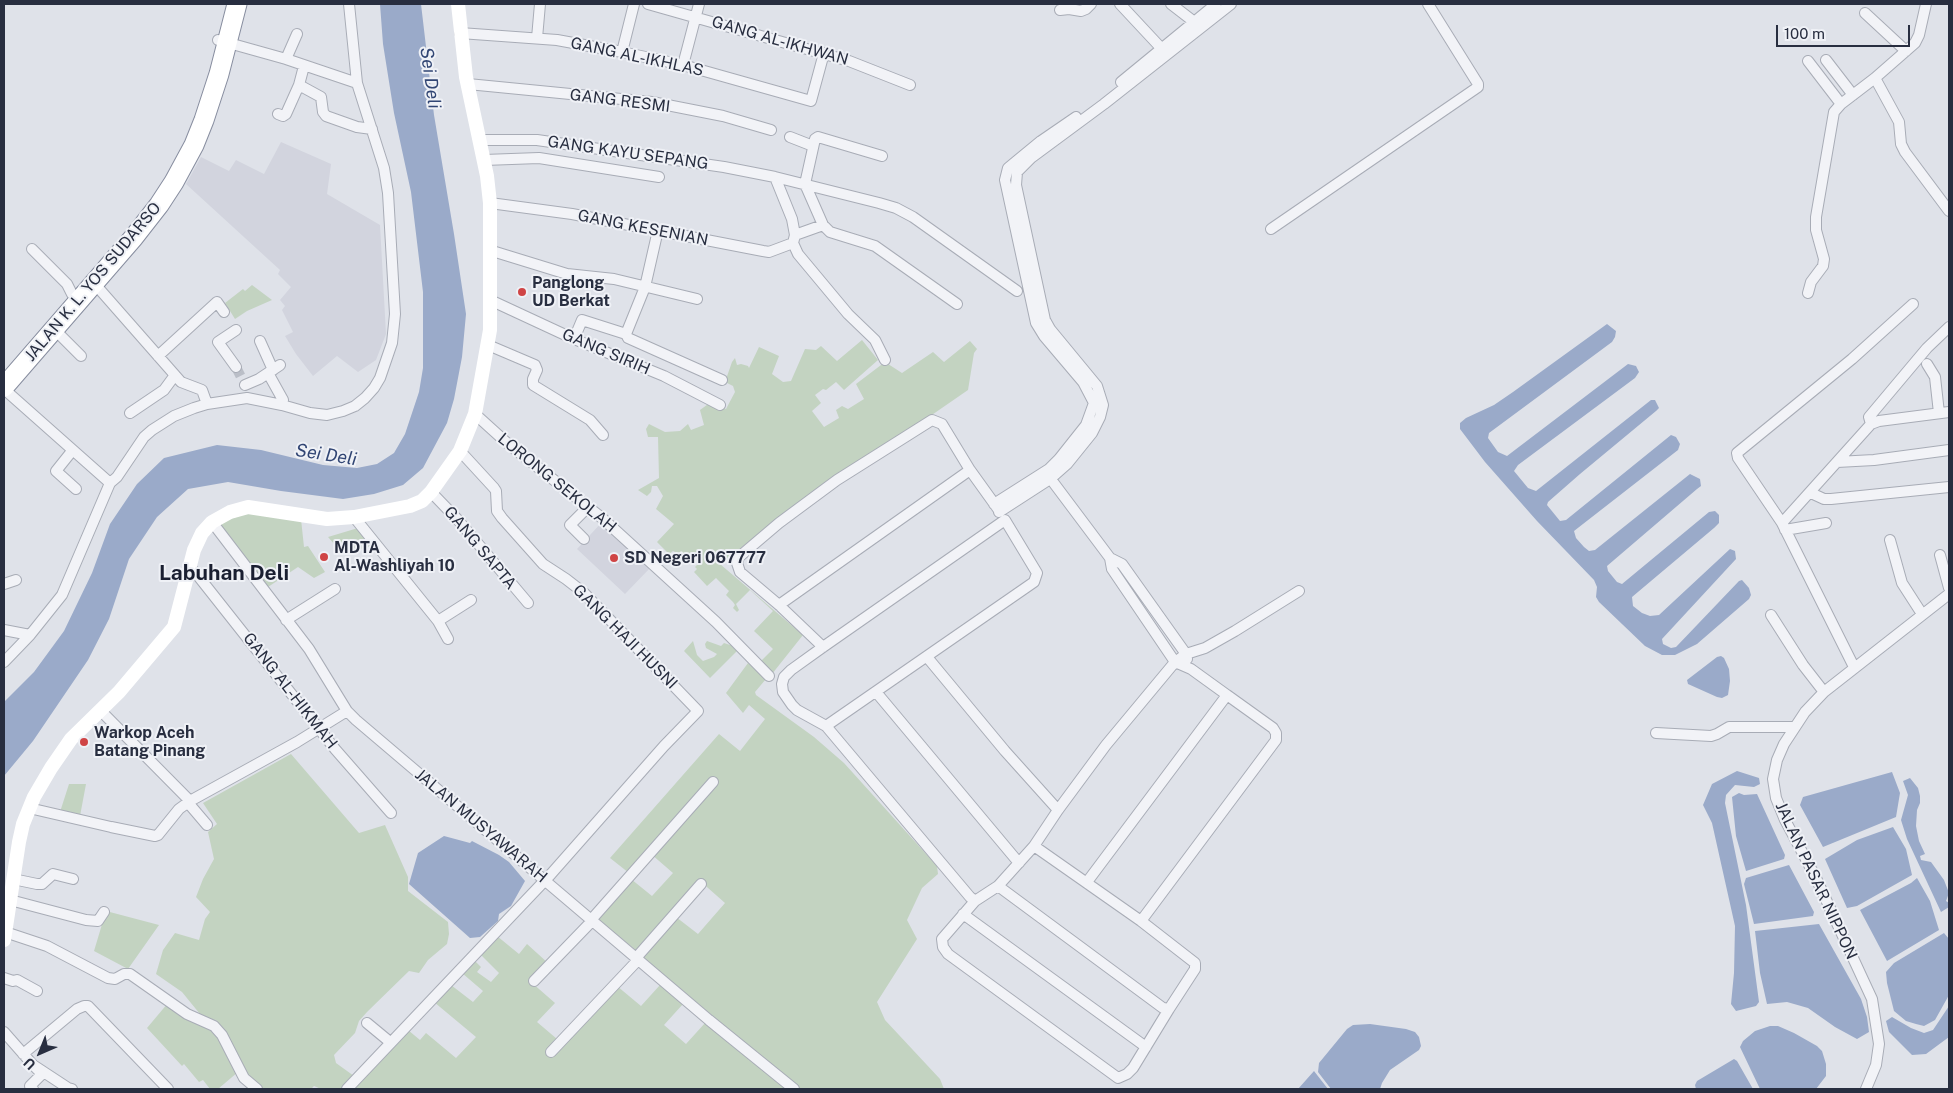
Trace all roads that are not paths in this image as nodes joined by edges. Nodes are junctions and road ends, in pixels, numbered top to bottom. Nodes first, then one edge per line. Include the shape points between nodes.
1 (226, 4) edge
2 (237, 4) edge
3 (349, 4) edge
4 (458, 4) edge
5 (540, 4) edge
6 (634, 4) edge
7 (648, 4) edge
8 (698, 4) edge
9 (1091, 4) edge
10 (1120, 4) edge
11 (1171, 4) edge
12 (1216, 4) edge
13 (1231, 4) edge
14 (1428, 4) edge
15 (1926, 4) edge
16 (1060, 10) dead end
17 (1865, 13) dead end
18 (695, 16) junction
19 (1193, 21) junction
20 (460, 33) junction
21 (297, 34) dead end
22 (537, 38) junction
23 (223, 42) junction
24 (1162, 49) junction
25 (1906, 51) junction
26 (622, 52) junction
27 (824, 53) junction
28 (286, 59) junction
29 (1826, 60) dead end
30 (1808, 61) dead end
31 (682, 65) junction
32 (304, 66) junction
33 (1875, 78) junction
34 (1129, 80) junction
35 (357, 83) junction
36 (468, 84) junction
37 (299, 85) junction
38 (910, 86) dead end
39 (1853, 95) junction
40 (1841, 104) junction
41 (278, 114) dead end
42 (372, 128) junction
43 (771, 130) dead end
44 (790, 137) dead end
45 (479, 140) junction
46 (813, 146) junction
47 (882, 156) dead end
48 (484, 160) junction
49 (659, 177) dead end
50 (775, 177) junction
51 (805, 184) junction
52 (490, 203) junction
53 (1949, 211) edge
54 (823, 225) junction
55 (1271, 229) dead end
56 (658, 230) junction
57 (794, 239) junction
58 (32, 249) dead end
59 (489, 250) junction
60 (94, 282) junction
61 (646, 287) junction
62 (1018, 291) dead end
63 (1808, 293) dead end
64 (72, 294) junction
65 (697, 299) dead end
66 (490, 300) junction
67 (957, 304) dead end
68 (1912, 304) dead end
69 (224, 312) dead end
70 (1949, 326) edge
71 (54, 329) junction
72 (236, 330) dead end
73 (626, 334) junction
74 (574, 339) junction
75 (260, 341) dead end
76 (488, 345) junction
77 (81, 356) dead end
78 (158, 356) junction
79 (886, 360) dead end
80 (1927, 364) dead end
81 (236, 367) tunnel mouth
82 (273, 369) junction
83 (4, 371) edge
84 (174, 375) junction
85 (722, 380) dead end
86 (4, 388) edge
87 (247, 398) junction
88 (207, 404) junction
89 (282, 405) junction
90 (720, 405) dead end
91 (130, 413) dead end
92 (1944, 413) edge
93 (474, 414) junction
94 (1871, 424) junction
95 (604, 434) dead end
96 (72, 450) junction
97 (1949, 450) edge
98 (460, 451) junction
99 (1837, 462) junction
100 (970, 470) junction
101 (1047, 475) junction
102 (110, 483) junction
103 (1949, 486) edge
104 (76, 489) dead end
105 (431, 492) junction
106 (1811, 493) junction
107 (588, 507) junction
108 (1000, 512) junction
109 (354, 517) junction
110 (212, 522) junction
111 (1826, 523) dead end
112 (1784, 526) junction
113 (584, 539) dead end
114 (1890, 540) dead end
115 (1940, 555) dead end
116 (1110, 558) junction
117 (189, 568) junction
118 (16, 580) dead end
119 (4, 584) edge
120 (1949, 588) edge
121 (335, 590) dead end
122 (1299, 591) dead end
123 (1949, 594) edge
124 (471, 600) dead end
125 (528, 603) dead end
126 (779, 604) junction
127 (1922, 614) junction
128 (1771, 615) dead end
129 (286, 620) junction
130 (438, 621) junction
131 (4, 630) edge
132 (30, 635) junction
133 (1173, 636) junction
134 (448, 639) dead end
135 (1162, 643) junction
136 (823, 647) junction
137 (1186, 654) junction
138 (927, 657) junction
139 (4, 662) edge
140 (1175, 662) junction
141 (1854, 667) junction
142 (1191, 669) junction
143 (769, 676) dead end
144 (876, 692) junction
145 (1824, 692) junction
146 (1227, 695) junction
147 (100, 710) junction
148 (348, 710) junction
149 (826, 726) junction
150 (1794, 727) junction
151 (318, 728) junction
152 (1656, 733) dead end
153 (712, 782) dead end
154 (190, 800) junction
155 (29, 808) junction
156 (1058, 810) junction
157 (391, 813) dead end
158 (207, 825) dead end
159 (1034, 846) junction
160 (1019, 863) junction
161 (14, 879) junction
162 (73, 879) dead end
163 (544, 880) junction
164 (1087, 882) junction
165 (701, 884) dead end
166 (998, 886) junction
167 (10, 900) junction
168 (975, 901) junction
169 (104, 912) dead end
170 (962, 914) junction
171 (592, 921) junction
172 (1141, 921) junction
173 (4, 936) edge
174 (637, 959) junction
175 (4, 978) edge
176 (534, 981) dead end
177 (37, 991) dead end
178 (1169, 1009) junction
179 (367, 1023) dead end
180 (4, 1032) edge
181 (390, 1042) junction
182 (1146, 1047) junction
183 (550, 1052) dead end
184 (23, 1054) junction
185 (33, 1064) junction
186 (30, 1088) edge
187 (72, 1089) edge
188 (168, 1089) edge
189 (257, 1089) edge
190 (347, 1089) edge
191 (794, 1089) edge
192 (1866, 1089) edge

1 - 23 highway, JALAN K. L. YOS SUDARSO
2 - 23 highway, JALAN K. L. YOS SUDARSO
3 - 35 street
4 - 20 street
5 - 22 street
6 - 26 street
7 - 18 street, GANG AL-IKHWAN
8 - 18 street
9 - 16 street via 1081,11
10 - 24 street
11 - 19 street
12 - 19 street
13 - 34 street
14 - 55 street via 1478,88
15 - 25 street via 1917,39
17 - 25 street
18 - 27 street, GANG AL-IKHWAN
18 - 31 street
19 - 24 street
20 - 22 street, GANG AL-IKHLAS
20 - 36 street
21 - 28 street
22 - 26 street, GANG AL-IKHLAS
23 - 28 street
23 - 60 highway, JALAN K. L. YOS SUDARSO via 204,120 180,172 134,237
23 - 64 highway, JALAN K. L. YOS SUDARSO via 194,115 158,187 114,246
24 - 34 street
25 - 33 street
26 - 31 street, GANG AL-IKHLAS
27 - 31 street, GANG AL-IKHLAS via 811,100
27 - 38 street, GANG AL-IKHWAN
28 - 32 street
29 - 39 street
30 - 40 street
32 - 35 street
32 - 37 street
33 - 39 street
33 - 53 street via 1898,122 1905,152
34 - 101 street via 1086,114 1041,141 1008,168 1006,174 1006,186 1044,336 1083,382 1094,403 1096,415
35 - 42 street
36 - 43 street, GANG RESMI via 652,102 723,116
36 - 45 street
37 - 41 street via 284,116
37 - 42 street via 321,97 326,116 357,127
39 - 40 street
40 - 63 street via 1833,114 1816,217 1823,266 1811,282
42 - 89 street via 384,168 392,243 395,314 386,363 374,388 355,406 343,412 327,415
44 - 46 street
45 - 48 street
45 - 50 street, GANG KAYU SEPANG via 537,140
46 - 47 street via 818,137
46 - 51 street
48 - 49 street via 539,158
48 - 52 street
50 - 51 street, GANG KAYU SEPANG
50 - 57 street via 787,203
51 - 54 street
51 - 62 street, GANG KAYU SEPANG via 896,208 913,216
52 - 56 street, GANG KESENIAN
52 - 59 street
54 - 57 street, GANG KESENIAN
54 - 67 street via 830,232 874,246
56 - 57 street, GANG KESENIAN via 769,252
56 - 61 street
57 - 79 street via 798,254 848,314 875,340
58 - 64 street via 67,284
59 - 61 street via 567,274 614,279
59 - 66 street
60 - 71 highway, JALAN K. L. YOS SUDARSO
60 - 78 street
61 - 65 street
61 - 73 street
64 - 83 highway, JALAN K. L. YOS SUDARSO
66 - 74 street, GANG SIRIH
66 - 76 street
68 - 112 street via 1852,359 1737,453
69 - 78 street via 217,302
70 - 94 street via 1869,417
71 - 77 street
71 - 86 highway, JALAN K. L. YOS SUDARSO
72 - 81 street via 218,342
73 - 74 street via 582,320
73 - 85 street via 628,338
74 - 90 street, GANG SIRIH via 664,376
75 - 82 street
76 - 93 street
76 - 95 street via 534,365 537,370 533,385 590,420
78 - 84 street
80 - 92 street via 1935,377
82 - 87 street via 243,381
82 - 89 street
84 - 88 street via 181,382 202,390
84 - 91 street via 164,390
86 - 96 street
87 - 88 street
87 - 89 street
88 - 102 street via 174,416 147,433
92 - 94 street
93 - 98 street
93 - 107 street, LORONG SEKOLAH
94 - 99 street
96 - 102 street
96 - 104 street via 56,471
97 - 99 street
98 - 105 street
98 - 163 street, GANG HAJI HUSNI via 496,491 497,511 502,518 543,564 584,593 698,711
99 - 106 street
100 - 108 street
100 - 126 street
100 - 126 street via 942,424 932,420 837,480 739,557 740,572
101 - 108 street
101 - 116 street
102 - 132 street via 62,595
103 - 106 street via 1831,499
105 - 109 street via 410,506
105 - 125 street, GANG SAPTA
106 - 112 street
107 - 113 street via 570,525
107 - 143 street, LORONG SEKOLAH via 716,622
108 - 136 street
108 - 138 street via 1034,568 1036,579 1028,588
109 - 110 street via 327,519 248,507
109 - 130 street
110 - 117 street via 202,533
110 - 129 street, JALAN MUSYAWARAH
111 - 112 street
112 - 141 street
114 - 127 street via 1902,583
115 - 120 street
116 - 133 street via 1122,564
116 - 135 street via 1112,568
117 - 147 street via 174,627
117 - 151 street, GANG AL-HIKMAH via 196,572
118 - 119 street
121 - 129 street
122 - 137 street via 1205,648
123 - 127 street, JALAN PASAR NIPPON
124 - 130 street
126 - 136 street
127 - 141 street, JALAN PASAR NIPPON
128 - 145 street
129 - 148 street, JALAN MUSYAWARAH
130 - 134 street
131 - 132 street
132 - 139 street
133 - 135 street
133 - 137 street
135 - 140 street
136 - 149 street via 791,670 782,684 787,699 797,710
137 - 140 street
137 - 142 street
138 - 144 street
138 - 156 street
140 - 142 street
140 - 156 street via 1106,745
141 - 145 street, JALAN PASAR NIPPON
142 - 146 street
144 - 149 street
144 - 160 street
145 - 150 street, JALAN PASAR NIPPON
146 - 164 street
146 - 172 street via 1273,728 1276,740
147 - 154 street
147 - 155 street via 71,739
148 - 151 street
148 - 163 street, JALAN MUSYAWARAH via 392,752
149 - 168 street
150 - 152 street via 1734,726 1710,736
150 - 192 street, JALAN PASAR NIPPON via 1777,760 1773,779 1776,798 1872,999 1879,1044 1876,1065
151 - 154 street
151 - 157 street, GANG AL-HIKMAH
153 - 171 street
154 - 155 street via 155,836
154 - 158 street via 190,805
155 - 161 street via 19,842
156 - 159 street
159 - 160 street
159 - 164 street
160 - 166 street
161 - 162 street via 37,884 42,884 53,874
161 - 167 street
163 - 171 street, JALAN MUSYAWARAH
163 - 181 street
164 - 172 street
165 - 174 street
166 - 168 street
166 - 178 street via 1163,1008
167 - 169 street via 98,922
167 - 173 street
168 - 170 street
170 - 182 street
170 - 182 street via 942,939 948,954 1118,1078 1133,1068
171 - 174 street, JALAN MUSYAWARAH
171 - 176 street
172 - 178 street via 1196,964
173 - 189 street via 47,946 108,978 130,974 186,1014 214,1026 244,1078
174 - 183 street
174 - 191 street, JALAN MUSYAWARAH
175 - 177 street via 18,980
178 - 182 street
179 - 181 street
180 - 184 street
181 - 190 street
184 - 185 street
184 - 188 street via 77,1009 88,1006
185 - 186 street via 42,1074
185 - 187 street

